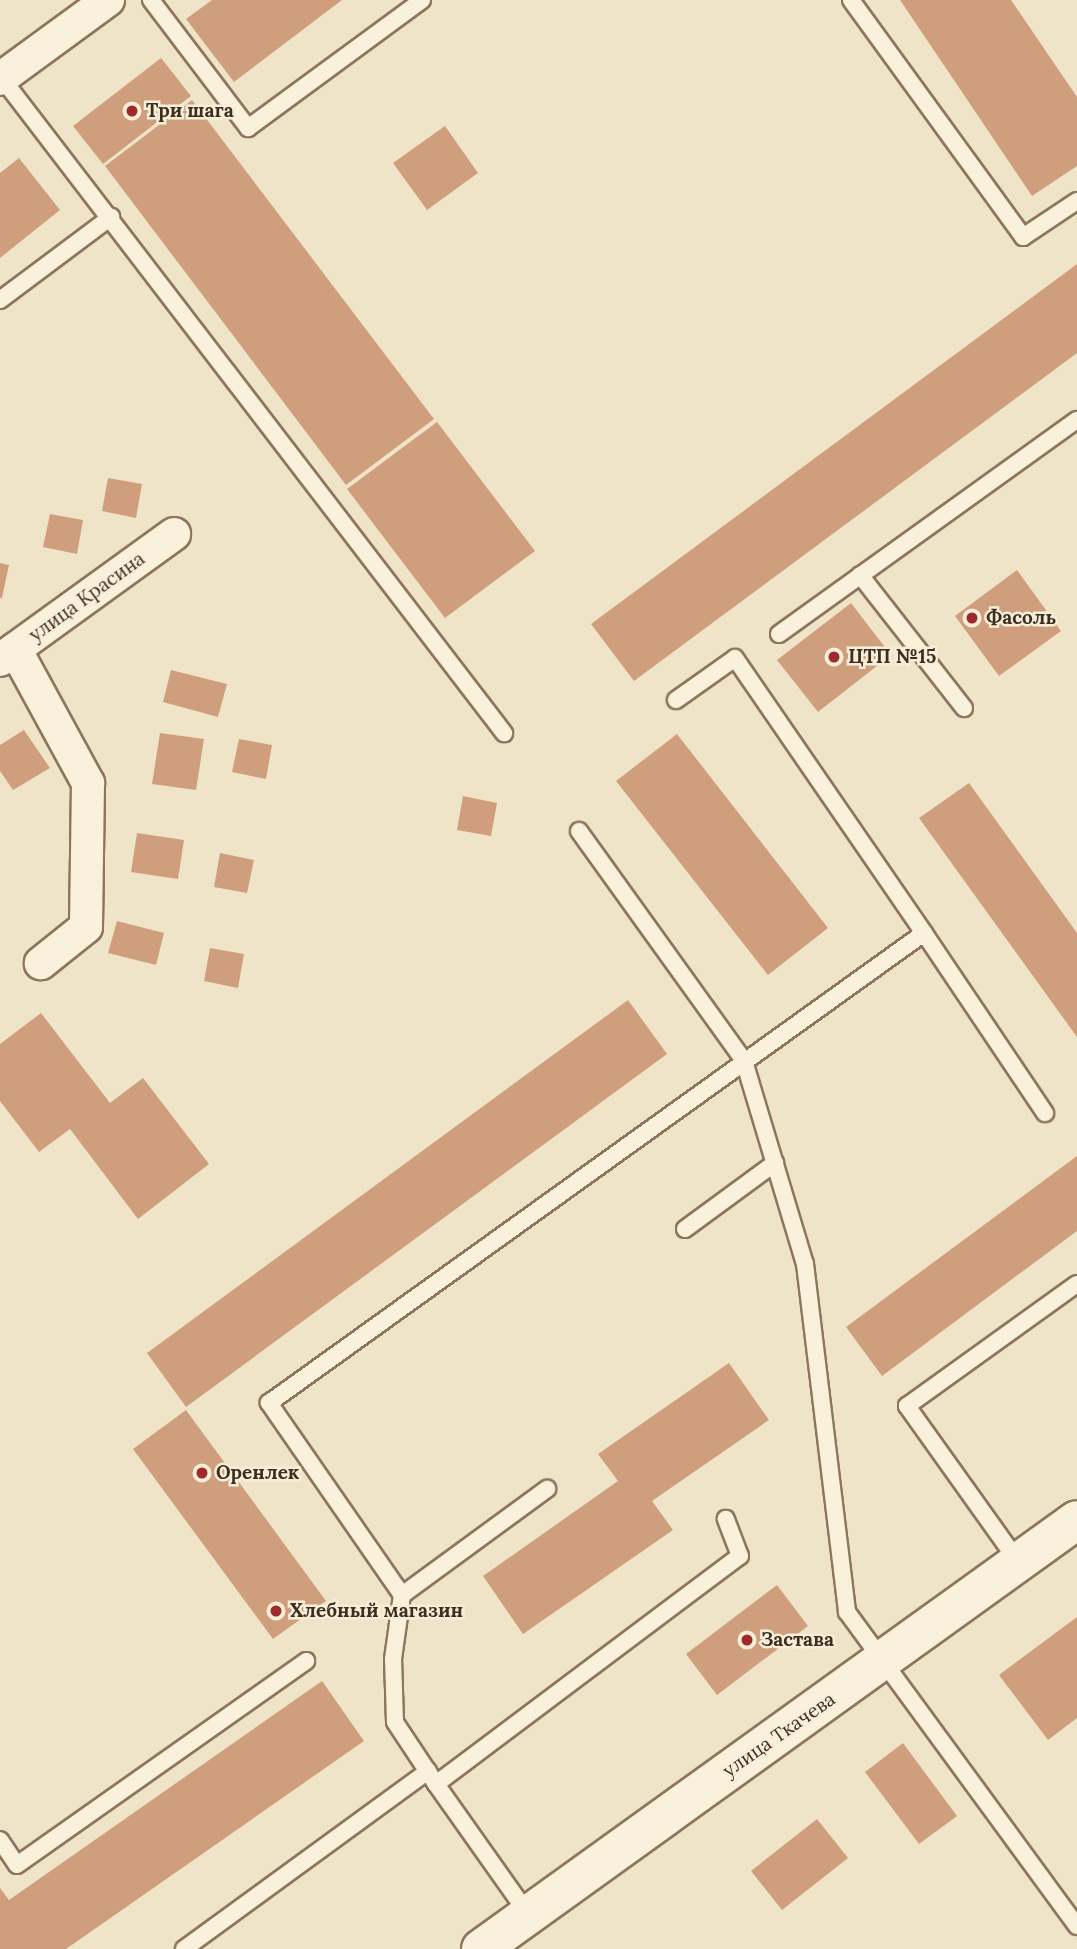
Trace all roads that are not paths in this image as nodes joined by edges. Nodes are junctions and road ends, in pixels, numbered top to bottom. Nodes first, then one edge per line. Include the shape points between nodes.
1 (108, 0) edge
2 (151, 0) edge
3 (422, 0) edge
4 (851, 0) edge
5 (0, 77) edge
6 (1077, 201) edge
7 (111, 217) junction
8 (0, 300) edge
9 (1077, 420) edge
10 (174, 534) dead end
11 (860, 575) junction
12 (779, 635) dead end
13 (7, 654) edge
14 (676, 700) dead end
15 (964, 708) dead end
16 (504, 733) dead end
17 (579, 831) dead end
18 (924, 933) junction
19 (41, 963) dead end
20 (744, 1061) junction
21 (1045, 1113) dead end
22 (775, 1163) junction
23 (685, 1229) dead end
24 (1077, 1284) edge
25 (547, 1489) dead end
26 (726, 1518) dead end
27 (1077, 1520) edge
28 (1019, 1563) junction
29 (402, 1595) junction
30 (306, 1661) dead end
31 (883, 1661) junction
32 (432, 1777) junction
33 (0, 1840) edge
34 (528, 1914) junction
35 (1077, 1926) edge
36 (184, 1949) edge
37 (481, 1949) edge

1 - 5 street
2 - 3 lane via 248,128
4 - 6 lane via 1023,237
5 - 7 lane
7 - 8 lane
7 - 16 lane
9 - 11 lane
10 - 13 street, улица Красина
11 - 12 lane
11 - 15 lane
13 - 19 street via 88,783 86,927
14 - 18 lane via 735,658
17 - 20 lane
18 - 20 lane
18 - 21 lane
20 - 22 lane
20 - 29 lane via 268,1403
22 - 23 lane
22 - 31 lane via 805,1264 847,1612
24 - 28 lane via 908,1406
25 - 29 lane
26 - 32 lane via 740,1556
27 - 28 street, улица Ткачева
28 - 31 street, улица Ткачева
29 - 32 lane via 393,1659 395,1722
30 - 33 lane via 17,1865
31 - 34 street, улица Ткачева
31 - 35 lane
32 - 34 lane
32 - 36 lane
34 - 37 street, улица Ткачева

